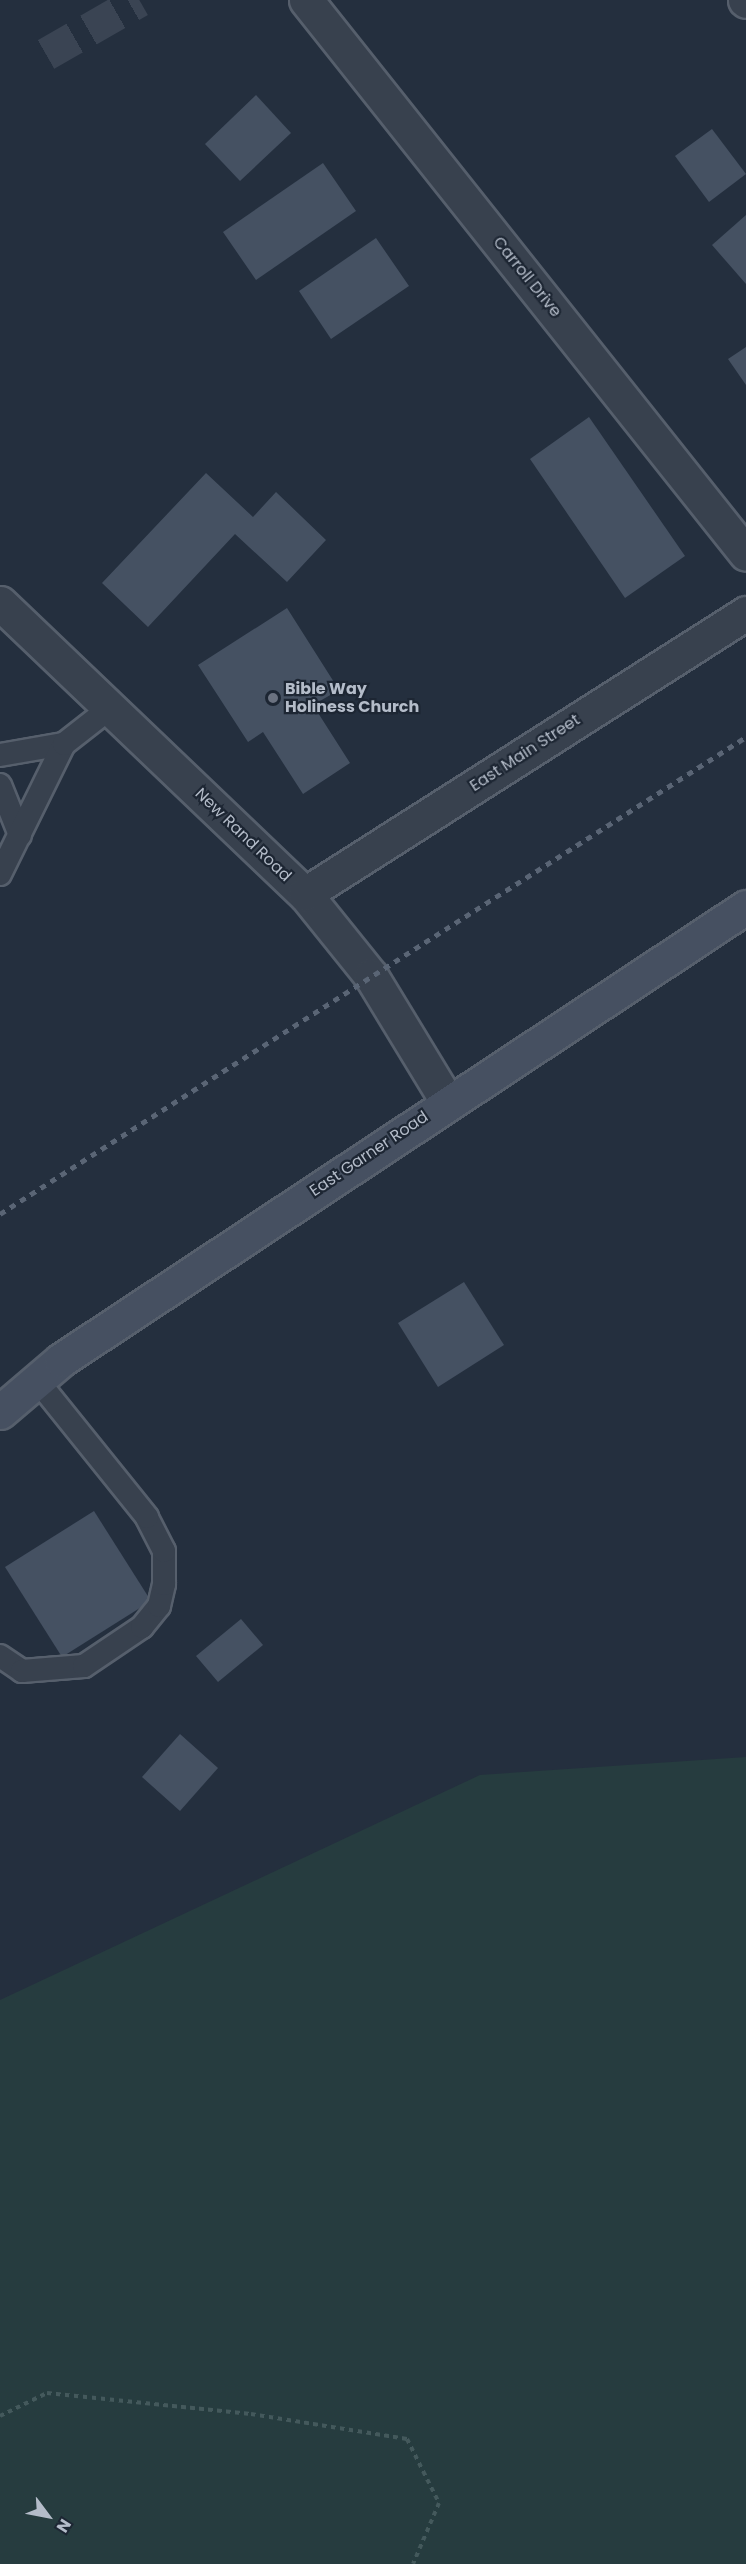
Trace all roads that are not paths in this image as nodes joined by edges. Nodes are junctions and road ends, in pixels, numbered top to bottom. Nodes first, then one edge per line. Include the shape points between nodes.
1 (306, 0) edge
2 (746, 555) edge
3 (0, 603) edge
4 (746, 613) edge
5 (110, 708) junction
6 (64, 744) junction
7 (0, 755) edge
8 (0, 785) edge
9 (20, 835) junction
10 (0, 874) edge
11 (305, 894) junction
12 (746, 907) edge
13 (447, 1101) junction
14 (37, 1380) junction
15 (0, 1412) edge
16 (0, 1656) edge

1 - 2 street, Carroll Drive
3 - 5 street, New Rand Road
4 - 11 street, East Main Street
5 - 6 lane
5 - 11 street, New Rand Road
6 - 7 lane
6 - 9 lane
8 - 9 lane
9 - 10 lane
11 - 13 street, New Rand Road via 371,976
12 - 13 main road, East Garner Road
13 - 14 main road, East Garner Road
14 - 15 main road, East Garner Road
14 - 16 lane via 147,1518 165,1551 165,1584 159,1606 142,1627 84,1666 22,1671

